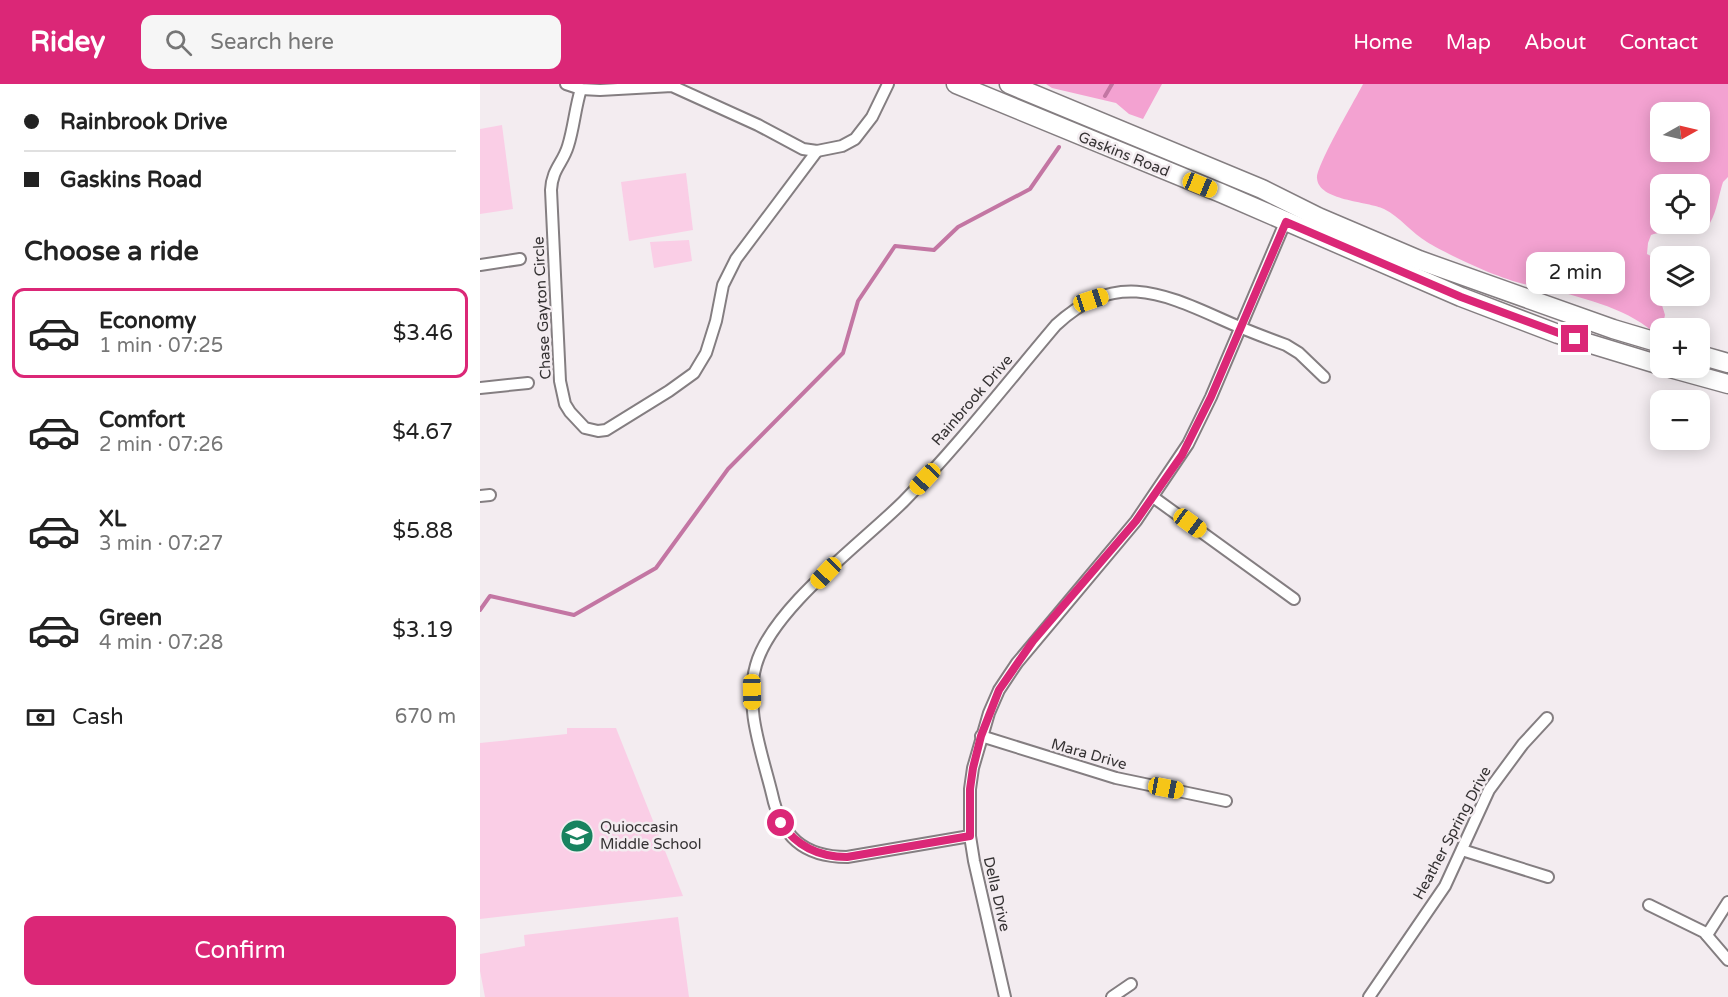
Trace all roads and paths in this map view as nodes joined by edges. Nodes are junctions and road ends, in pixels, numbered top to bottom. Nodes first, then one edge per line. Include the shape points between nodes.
1 (566, 84) edge
2 (888, 84) edge
3 (956, 84) edge
4 (1009, 84) edge
5 (581, 89) junction
6 (817, 151) junction
7 (1293, 205) junction
8 (1286, 222) junction
9 (520, 259) dead end
10 (480, 265) edge
11 (1241, 328) junction
12 (1650, 340) edge
13 (1710, 358) edge
14 (1650, 362) edge
15 (1728, 363) edge
16 (1324, 377) dead end
17 (1706, 378) edge
18 (528, 383) dead end
19 (1728, 384) edge
20 (480, 388) edge
21 (1153, 497) junction
22 (1294, 598) dead end
23 (1547, 718) dead end
24 (981, 736) junction
25 (1226, 801) dead end
26 (970, 836) junction
27 (1462, 850) junction
28 (1548, 877) dead end
29 (1728, 902) edge
30 (1649, 905) dead end
31 (1707, 935) junction
32 (1728, 960) edge
33 (1131, 984) dead end
34 (1005, 997) edge
35 (1112, 997) edge
36 (1369, 997) edge

1 - 5 street
2 - 6 street via 872,117 855,139
3 - 8 main road, Gaskins Road
4 - 7 main road, Gaskins Road
5 - 6 street via 672,86 803,149
5 - 6 street, Chase Gayton Circle via 568,148 553,173 551,190 560,381 570,412 592,431 606,430 694,373 706,353 723,285 736,259
7 - 8 street, Della Drive
7 - 12 main road, Gaskins Road via 1419,260
8 - 11 street, Della Drive
8 - 14 main road, Gaskins Road via 1507,315
9 - 10 street
11 - 16 street, Rainbrook Drive via 1286,345
11 - 21 street, Della Drive via 1197,428
11 - 26 street, Rainbrook Drive via 1157,293 1116,293 1078,307 1056,325 925,479 805,594 768,638 756,664 752,704 774,806 792,838 819,854 847,857
13 - 15 main road
17 - 19 main road
18 - 20 street
21 - 22 street
21 - 24 street, Della Drive via 1017,663 999,690
23 - 27 street, Heather Spring Drive via 1489,790
24 - 25 street, Mara Drive via 1116,777
24 - 26 street, Della Drive via 970,789
26 - 34 street, Della Drive
27 - 28 street
27 - 36 street, Heather Spring Drive via 1435,900
29 - 31 street
30 - 31 street
31 - 32 street
33 - 35 street

